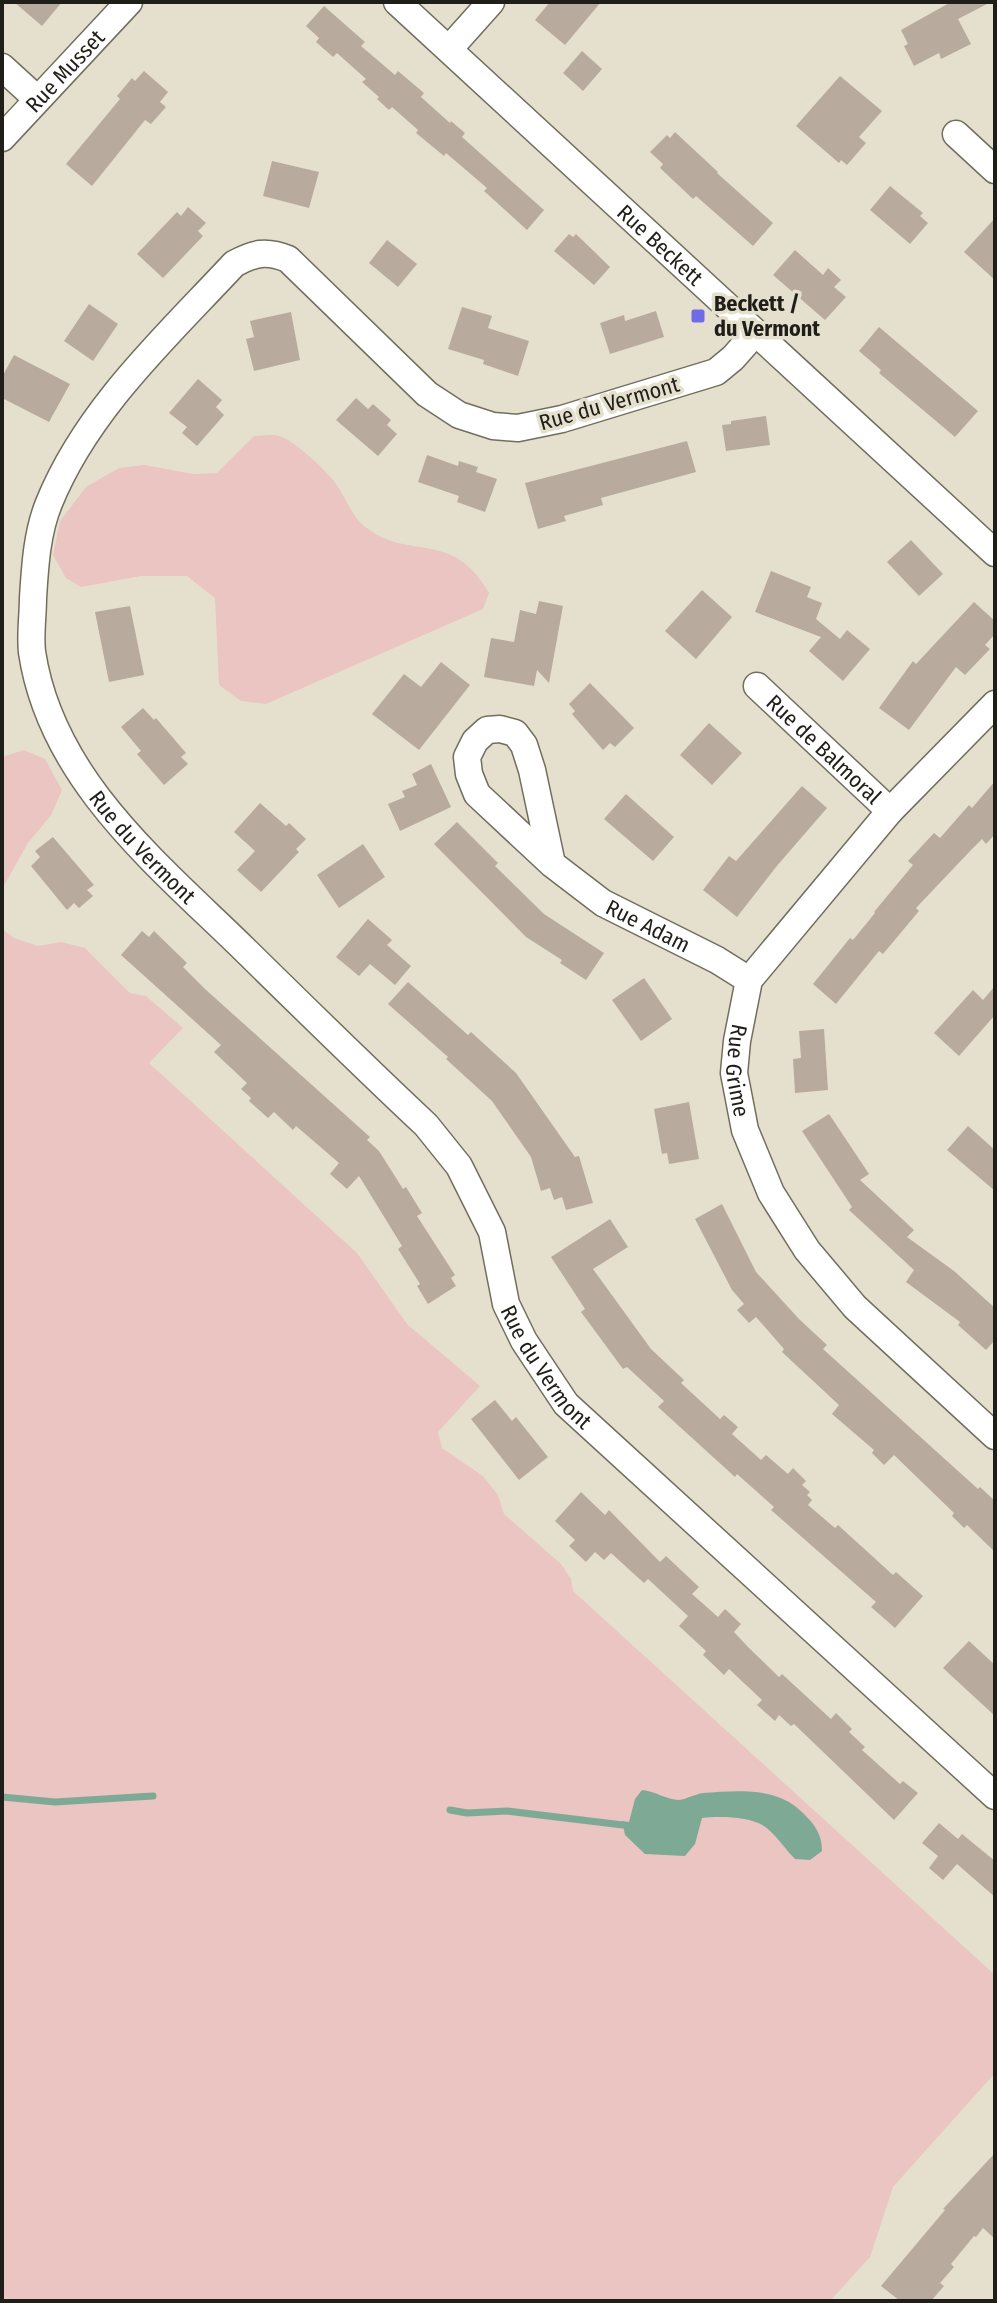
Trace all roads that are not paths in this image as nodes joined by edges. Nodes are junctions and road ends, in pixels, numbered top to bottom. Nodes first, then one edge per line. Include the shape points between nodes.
1 (129, 2) edge
2 (397, 2) edge
3 (491, 2) edge
4 (449, 49) junction
5 (2, 67) edge
6 (37, 99) junction
7 (956, 134) dead end
8 (2, 138) edge
9 (995, 170) edge
10 (755, 333) junction
11 (995, 553) edge
12 (757, 686) dead end
13 (995, 704) edge
14 (890, 811) junction
15 (552, 864) junction
16 (749, 980) junction
17 (995, 1436) edge
18 (995, 1796) edge

1 - 6 street, Rue Musset
2 - 4 street, Rue Beckett
3 - 4 street
4 - 10 street, Rue Beckett
5 - 6 street
6 - 8 street, Rue Musset
7 - 9 street
10 - 11 street, Rue Beckett
10 - 18 street, Rue du Vermont via 716,372 562,419 518,428 493,426 459,415 427,394 288,259 272,252 254,254 234,264 138,368 72,457 48,504 36,557 32,651 59,736 104,808 426,1125 459,1166 492,1232 506,1304 566,1404
12 - 14 street, Rue de Balmoral
13 - 14 street, Rue Grime
14 - 16 street, Rue Grime
15 - 15 street, Rue Adam via 477,794 467,757 487,730 515,733 524,745
15 - 16 street, Rue Adam via 603,903
16 - 17 street, Rue Grime via 734,1073 745,1130 771,1193 807,1250 855,1307

